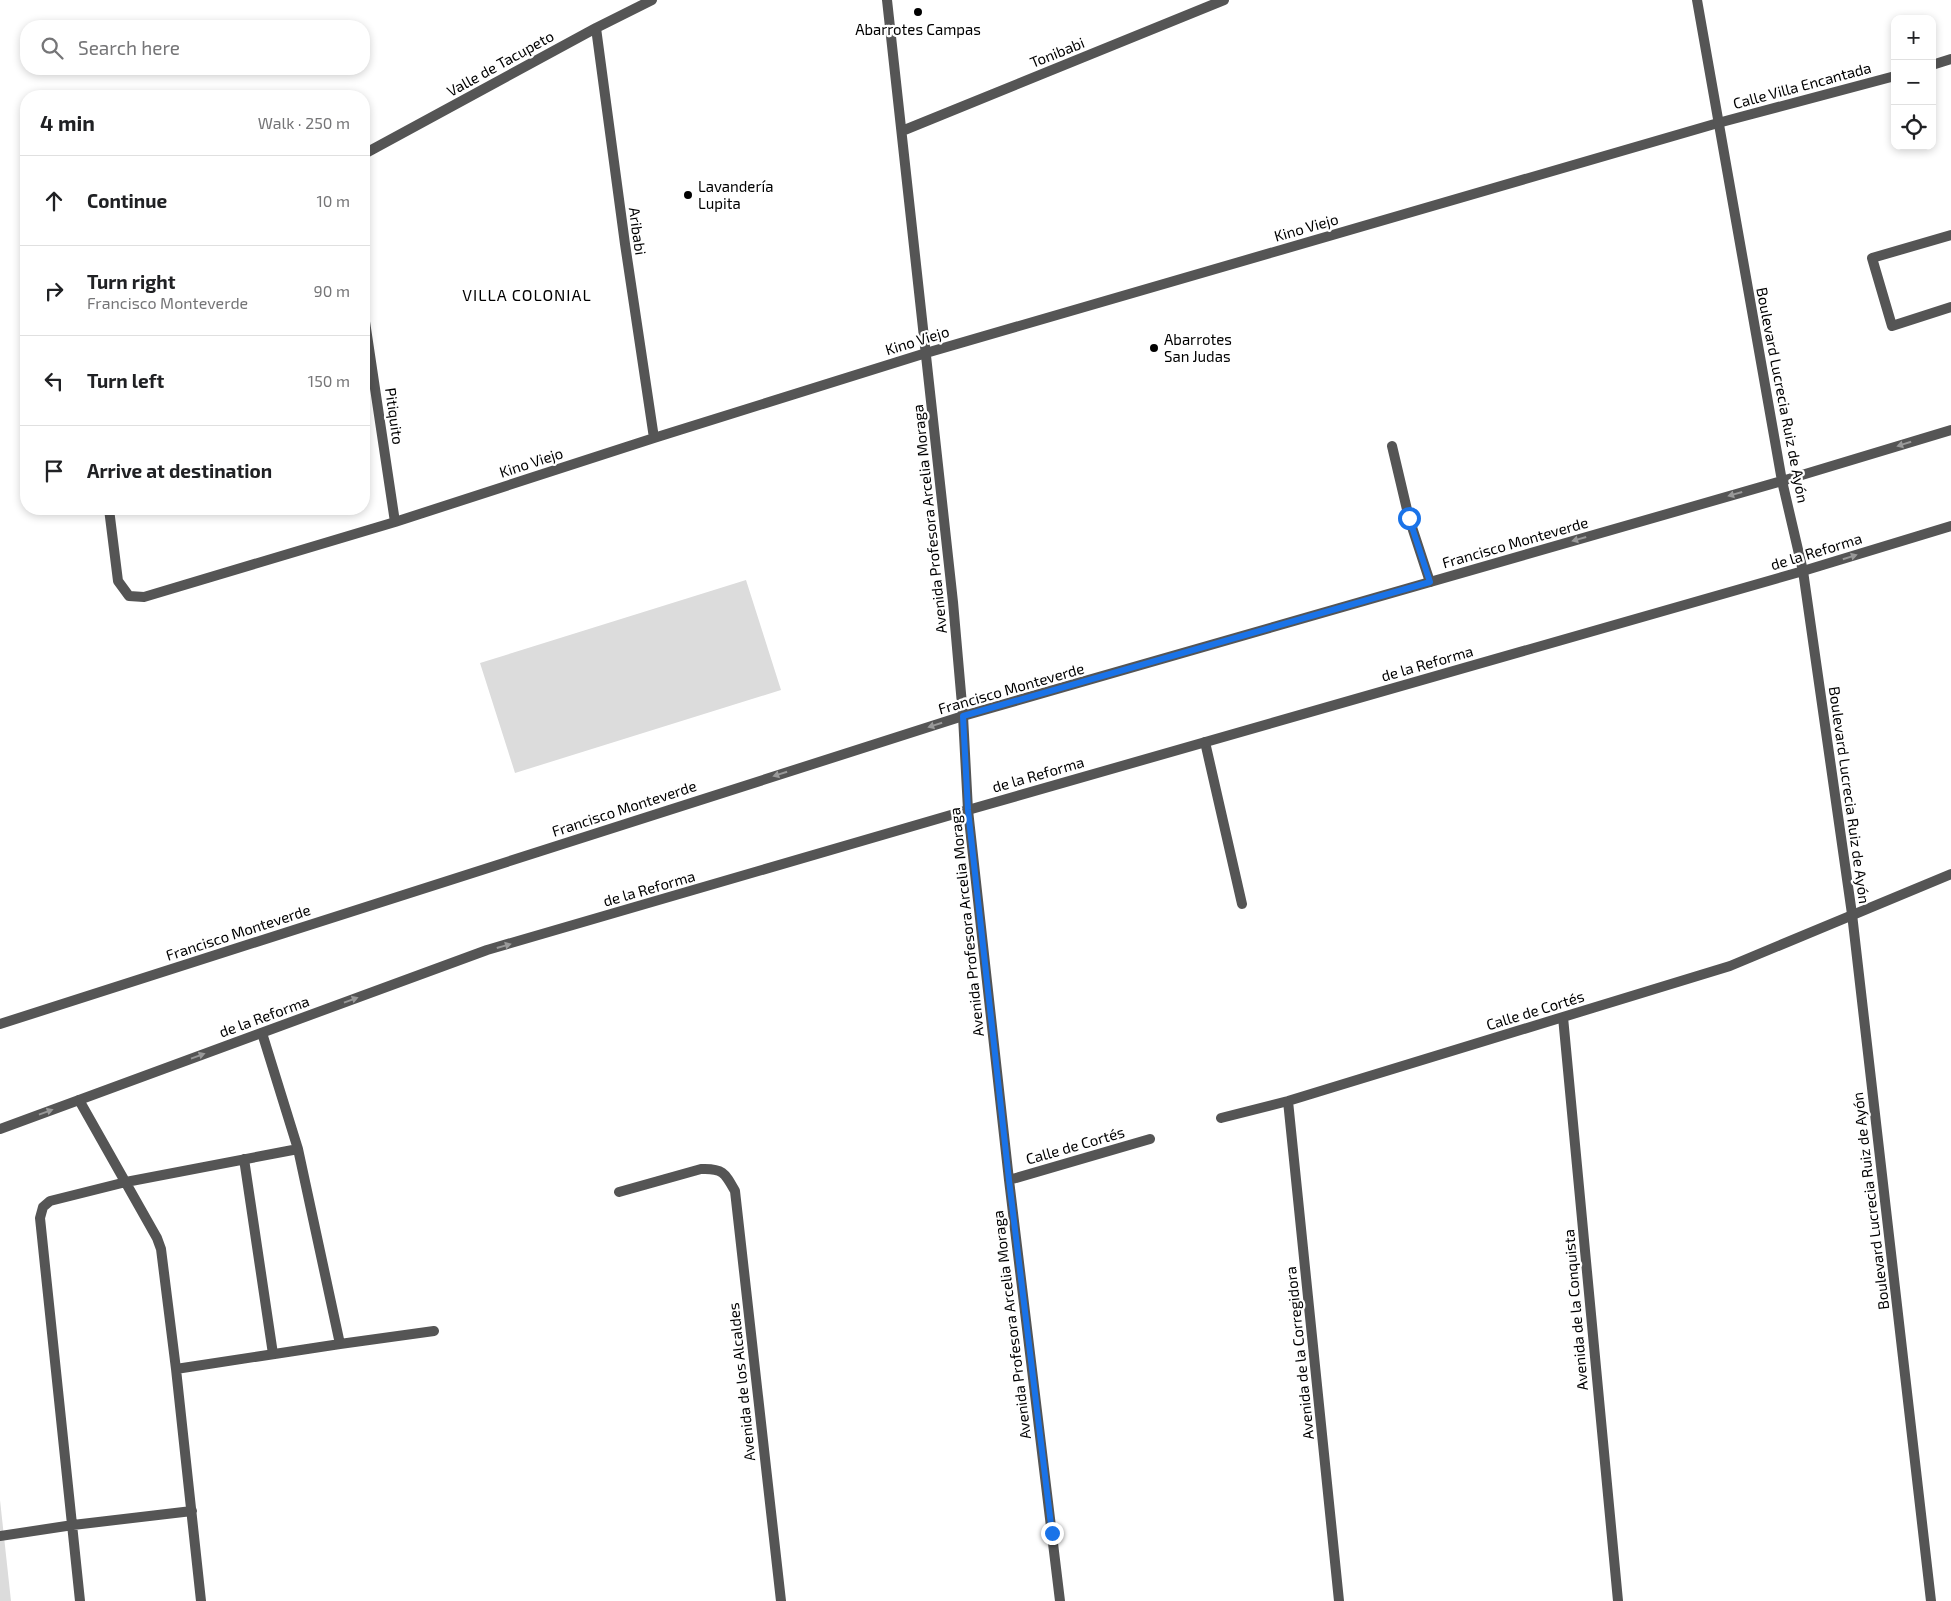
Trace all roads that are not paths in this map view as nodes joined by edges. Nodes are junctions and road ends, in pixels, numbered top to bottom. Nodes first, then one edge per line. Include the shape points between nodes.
1 (652, 0) edge
2 (887, 0) edge
3 (1224, 0) edge
4 (1697, 0) edge
5 (596, 28) junction
6 (1951, 59) edge
7 (1936, 64) edge
8 (1891, 77) edge
9 (1718, 123) junction
10 (902, 131) junction
11 (370, 151) edge
12 (1951, 235) edge
13 (1951, 307) edge
14 (926, 353) junction
15 (370, 355) edge
16 (1951, 430) edge
17 (654, 438) junction
18 (1392, 446) dead end
19 (1782, 481) junction
20 (109, 515) edge
21 (395, 522) junction
22 (1951, 526) edge
23 (1803, 571) junction
24 (1430, 582) junction
25 (963, 716) junction
26 (1205, 742) junction
27 (968, 810) junction
28 (1951, 874) edge
29 (1242, 904) dead end
30 (1852, 914) junction
31 (1563, 1016) junction
32 (0, 1024) edge
33 (262, 1033) junction
34 (79, 1100) junction
35 (1288, 1101) junction
36 (1221, 1118) dead end
37 (0, 1129) edge
38 (1150, 1139) dead end
39 (298, 1149) junction
40 (244, 1159) junction
41 (1009, 1180) junction
42 (126, 1182) junction
43 (620, 1192) dead end
44 (434, 1331) dead end
45 (340, 1344) junction
46 (273, 1354) junction
47 (176, 1369) junction
48 (192, 1511) junction
49 (72, 1525) junction
50 (0, 1536) edge
51 (80, 1601) edge
52 (202, 1601) edge
53 (781, 1601) edge
54 (1060, 1601) edge
55 (1339, 1601) edge
56 (1618, 1601) edge
57 (1931, 1601) edge

1 - 5 street, Valle de Tacupeto
2 - 10 street, Avenida Profesora Arcelia Moraga
3 - 10 street, Tonibabi
4 - 9 street, Boulevard Lucrecia Ruiz de Ayón
5 - 11 street, Valle de Tacupeto
5 - 17 street, Aribabi
6 - 7 street
8 - 9 street, Calle Villa Encantada
9 - 14 street, Kino Viejo
9 - 19 street, Boulevard Lucrecia Ruiz de Ayón
10 - 14 street, Avenida Profesora Arcelia Moraga
12 - 13 street via 1872,258 1892,326
14 - 17 street, Kino Viejo
14 - 25 street, Avenida Profesora Arcelia Moraga
15 - 21 street, Pitiquito
16 -> 19 street, Francisco Monteverde
17 - 21 street, Kino Viejo
18 - 24 street via 1409,518
19 - 23 street, Boulevard Lucrecia Ruiz de Ayón
19 -> 24 street, Francisco Monteverde
20 - 21 street, Kino Viejo via 118,581 129,596 144,597
23 -> 22 street, de la Reforma
23 - 26 street, de la Reforma
23 - 30 street, Boulevard Lucrecia Ruiz de Ayón
24 - 25 street, Francisco Monteverde
25 - 27 street, Avenida Profesora Arcelia Moraga
25 -> 32 street, Francisco Monteverde
26 - 27 street, de la Reforma
26 - 29 street
33 -> 27 street, de la Reforma via 488,950
27 - 41 street, Avenida Profesora Arcelia Moraga
28 - 30 street, Calle de Cortés
30 - 31 street, Calle de Cortés via 1730,966
30 - 57 street, Boulevard Lucrecia Ruiz de Ayón
31 - 35 street, Calle de Cortés
31 - 56 street, Avenida de la Conquista
34 -> 33 street, de la Reforma
33 - 39 street
37 -> 34 street, de la Reforma
34 - 42 street
35 - 36 street, Calle de Cortés
35 - 55 street, Avenida de la Corregidora
38 - 41 street, Calle de Cortés
39 - 40 street
39 - 45 street
40 - 42 street
40 - 46 street
41 - 54 street, Avenida Profesora Arcelia Moraga
42 - 47 street via 159,1243
42 - 49 street via 50,1201 43,1207 40,1218
43 - 53 street, Avenida de los Alcaldes via 716,1168 726,1176 735,1191
44 - 45 street
45 - 46 street
46 - 47 street
47 - 48 street
48 - 49 street
48 - 52 street
49 - 50 street
49 - 51 street

